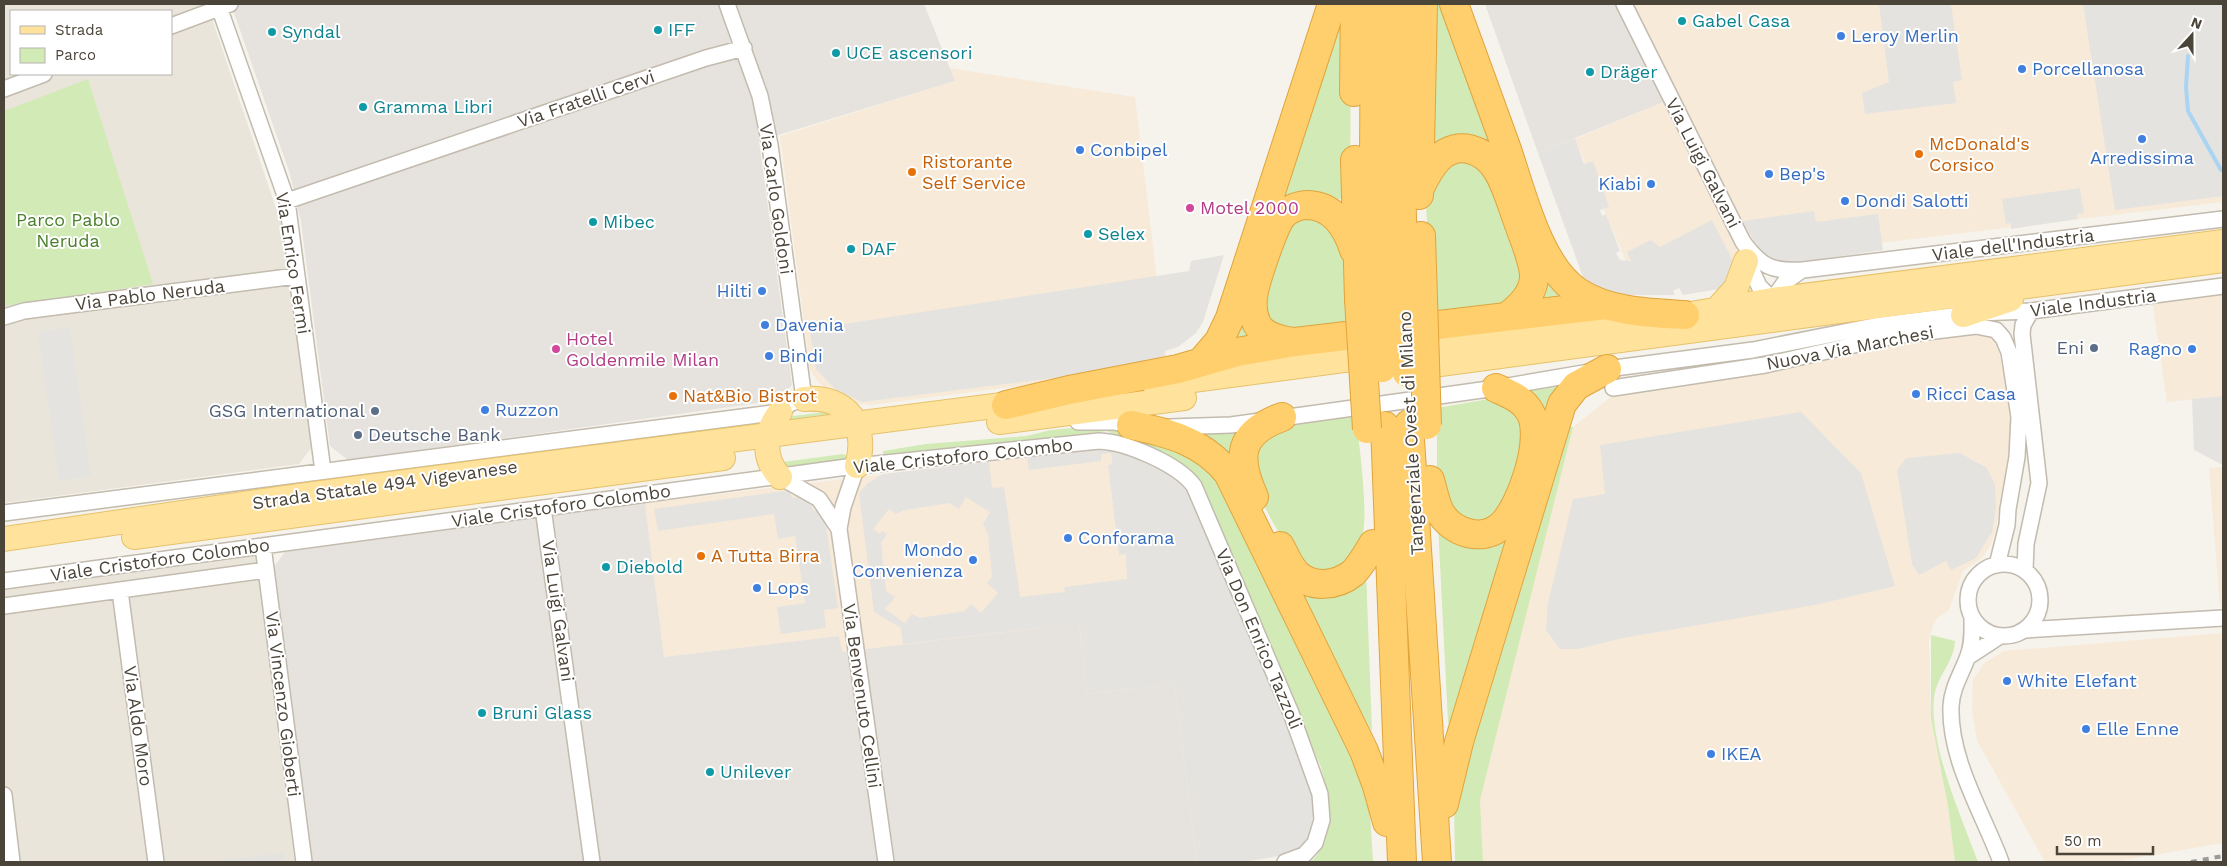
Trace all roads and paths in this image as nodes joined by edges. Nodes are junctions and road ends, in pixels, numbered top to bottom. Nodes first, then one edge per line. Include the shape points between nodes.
1 (727, 4) edge
2 (1332, 4) edge
3 (1355, 4) edge
4 (1374, 4) edge
5 (1401, 4) edge
6 (1423, 4) edge
7 (1454, 4) edge
8 (1624, 4) edge
9 (222, 5) edge
10 (172, 26) edge
11 (744, 48) junction
12 (41, 75) edge
13 (4, 89) edge
14 (1419, 190) junction
15 (286, 201) junction
16 (2223, 219) edge
17 (2223, 242) edge
18 (1745, 252) junction
19 (2223, 260) edge
20 (1803, 270) junction
21 (296, 276) junction
22 (2062, 282) junction
23 (2223, 286) edge
24 (1384, 297) junction
25 (1772, 300) junction
26 (1606, 305) junction
27 (1716, 309) junction
28 (2031, 311) junction
29 (1990, 313) junction
30 (1509, 315) junction
31 (1685, 315) junction
32 (1963, 315) junction
33 (1801, 316) junction
34 (4, 317) edge
35 (1295, 342) junction
36 (2009, 352) junction
37 (1201, 362) junction
38 (1610, 379) junction
39 (1496, 388) junction
40 (804, 398) junction
41 (780, 412) junction
42 (1007, 413) junction
43 (1282, 417) junction
44 (1397, 426) junction
45 (859, 432) junction
46 (1125, 434) junction
47 (767, 444) junction
48 (856, 466) junction
49 (322, 471) junction
50 (780, 477) junction
51 (1430, 480) junction
52 (543, 508) junction
53 (4, 513) edge
54 (839, 530) junction
55 (4, 539) edge
56 (1373, 544) junction
57 (263, 546) junction
58 (4, 554) edge
59 (1997, 565) junction
60 (266, 570) junction
61 (2025, 571) junction
62 (4, 581) edge
63 (120, 591) junction
64 (4, 606) edge
65 (2040, 608) junction
66 (1972, 618) junction
67 (2223, 618) edge
68 (2069, 627) junction
69 (2025, 630) junction
70 (2000, 636) junction
71 (1968, 657) junction
72 (4, 795) edge
73 (1444, 804) junction
74 (1387, 822) junction
75 (1999, 858) edge
76 (12, 862) edge
77 (156, 862) edge
78 (304, 862) edge
79 (592, 862) edge
80 (886, 862) edge
81 (1285, 862) edge
82 (1388, 862) edge
83 (1402, 862) edge
84 (1437, 862) edge
85 (1444, 862) edge

1 - 11 street, Via Carlo Goldoni
2 - 37 highway via 1230,318 1219,341
3 - 24 highway
4 - 24 highway, Tangenziale Ovest di Milano via 1374,159
5 - 24 highway, Tangenziale Ovest di Milano via 1399,94
6 - 14 highway
7 - 26 highway via 1542,245 1568,284 1584,296
8 - 18 street, Via Luigi Galvani
9 - 10 street
9 - 15 street, Via Enrico Fermi
11 - 15 street, Via Fratelli Cervi via 706,58
11 - 40 street, Via Carlo Goldoni via 760,96 770,145
12 - 13 street
14 - 24 highway
14 - 30 highway via 1435,162 1450,151 1471,149 1493,164 1520,226 1534,275 1524,300
15 - 21 street, Via Enrico Fermi
16 - 20 street, Viale dell'Industria
17 - 25 main road
18 - 20 street, Via Luigi Galvani via 1763,265
18 - 25 street, Via Luigi Galvani via 1759,286
18 - 27 main road via 1736,288
19 - 22 main road
20 - 25 street via 1785,282
21 - 34 street, Via Pablo Neruda
21 - 49 street, Via Enrico Fermi
22 - 32 main road
22 - 33 main road
23 - 28 street, Viale Industria
24 - 35 highway via 1344,226 1333,214 1308,206 1284,214 1256,285 1253,310 1257,324 1266,334
24 - 44 highway, bridge
24 - 44 highway, Tangenziale Ovest di Milano, bridge
25 - 27 main road
25 - 33 street
26 - 30 highway
26 - 31 highway
27 - 31 main road
28 - 29 street, Viale Industria
28 - 61 street via 2022,334 2039,483 2026,544
29 - 32 street, Viale Industria
29 - 36 street via 2007,327
30 - 35 highway
31 - 42 main road
32 - 38 street, Viale Industria via 1866,328
33 - 42 main road
35 - 37 highway
36 - 38 street, Nuova Via Marchesi via 1996,330 1976,326 1876,339 1765,365
36 - 59 street, Nuova Via Marchesi via 2019,417 2017,457 2005,538
37 - 42 highway via 1150,376 1069,390
38 - 39 street
38 - 73 highway via 1583,381 1567,395 1560,410 1459,742
39 - 43 street
39 - 51 highway via 1525,405 1536,430 1521,494 1506,521 1491,532 1476,535 1454,527 1439,510
40 - 41 street
40 - 45 main road via 829,400 850,414
41 - 47 main road via 772,423
41 - 49 street
42 - 45 main road, Strada Statale 494 Vigevanese
42 - 46 street via 1051,423 1092,421
43 - 46 street
43 - 56 highway via 1253,432 1246,443 1243,463 1260,509 1294,571 1314,583 1328,584 1341,580 1357,568
44 - 51 highway
44 - 56 highway
44 - 83 highway, Tangenziale Ovest di Milano
44 - 84 highway, Tangenziale Ovest di Milano
45 - 47 main road, Strada Statale 494 Vigevanese
45 - 48 main road via 860,456
46 - 48 street, Viale Cristoforo Colombo via 1099,441
46 - 74 highway via 1173,435 1198,445 1228,473 1364,751
46 - 81 street, Via Don Enrico Tazzoli via 1194,486 1291,713 1319,788 1322,815 1319,834 1310,850
47 - 50 main road via 774,470
47 - 55 main road, Strada Statale 494 Vigevanese via 312,494
47 - 58 main road, Strada Statale 494 Vigevanese
48 - 50 street, Viale Cristoforo Colombo
48 - 54 street
49 - 53 street
50 - 52 street, Viale Cristoforo Colombo
50 - 54 street via 819,499
51 - 73 highway
52 - 57 street, Viale Cristoforo Colombo
52 - 79 street, Via Luigi Galvani
54 - 80 street, Via Benvenuto Cellini
56 - 74 highway
57 - 60 street, Via Vincenzo Gioberti
57 - 62 street, Viale Cristoforo Colombo
59 - 61 street via 2017,566
59 - 66 street via 1982,572 1971,585 1968,602
60 - 63 street
60 - 78 street, Via Vincenzo Gioberti
61 - 65 street via 2038,587
63 - 64 street
63 - 77 street, Via Aldo Moro
65 - 68 street via 2054,622
65 - 69 street
66 - 70 street via 1984,630
66 - 71 street via 1972,645
67 - 68 street
68 - 69 street
69 - 70 street
70 - 71 street
71 - 75 street via 1953,689 1953,728 1968,786
72 - 76 street
73 - 85 highway
74 - 82 highway

